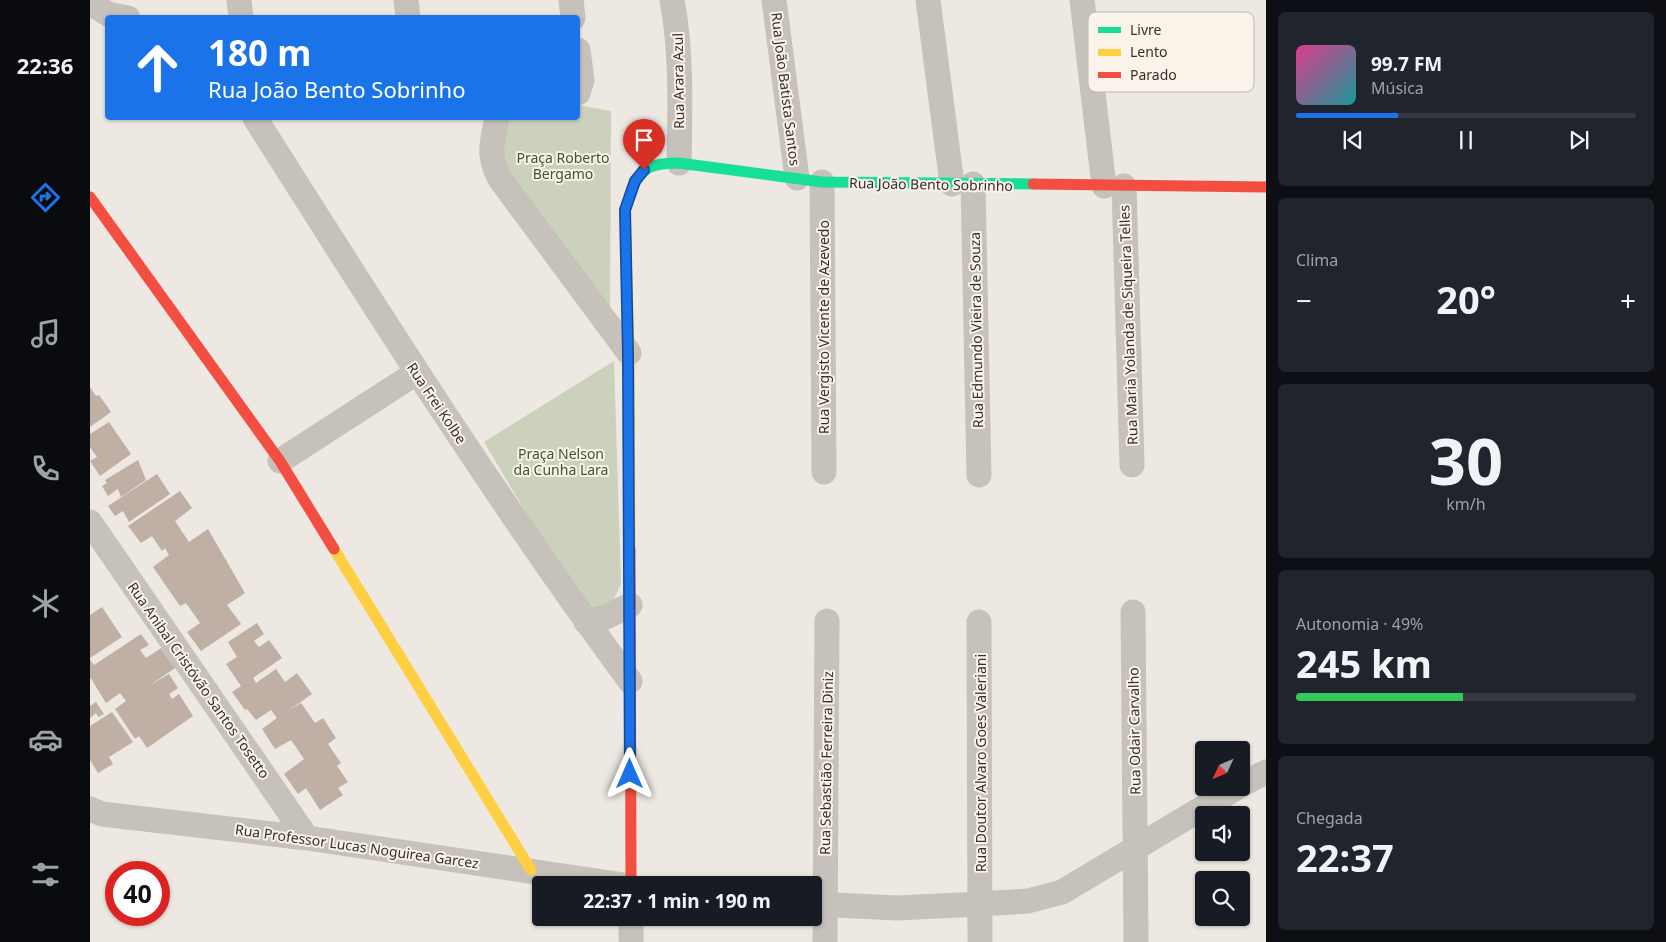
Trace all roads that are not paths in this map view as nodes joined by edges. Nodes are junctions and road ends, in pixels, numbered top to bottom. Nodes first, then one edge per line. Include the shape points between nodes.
1 (238, 0) edge
2 (406, 0) edge
3 (570, 0) edge
4 (672, 0) edge
5 (774, 0) edge
6 (928, 0) edge
7 (1082, 0) edge
8 (240, 15) edge
9 (408, 15) edge
10 (572, 15) edge
11 (1088, 35) edge
12 (1098, 92) edge
13 (255, 120) edge
14 (497, 120) edge
15 (679, 163) junction
16 (797, 178) junction
17 (822, 182) junction
18 (962, 184) junction
19 (1114, 186) junction
20 (1266, 187) edge
21 (90, 197) edge
22 (628, 353) junction
23 (416, 373) junction
24 (280, 461) junction
25 (1132, 465) dead end
26 (824, 472) dead end
27 (979, 475) dead end
28 (90, 522) edge
29 (630, 605) junction
30 (1133, 612) dead end
31 (586, 622) junction
32 (827, 622) dead end
33 (979, 622) dead end
34 (630, 681) junction
35 (1266, 772) edge
36 (1250, 780) edge
37 (1223, 796) edge
38 (90, 809) edge
39 (307, 838) junction
40 (1135, 850) junction
41 (530, 870) junction
42 (568, 876) edge
43 (631, 876) edge
44 (820, 876) edge
45 (980, 904) junction
46 (822, 905) edge
47 (822, 924) edge
48 (631, 926) edge
49 (630, 942) edge
50 (825, 942) edge
51 (980, 942) edge
52 (1136, 942) edge

1 - 8 street
2 - 9 street
3 - 10 street
4 - 15 street, Rua Arara Azul via 678,28
5 - 16 street, Rua João Batista Santos
6 - 18 street, Rua Edmundo Vieira de Souza
7 - 11 street, Rua Maria Yolanda de Siqueira Telles
12 - 19 street, Rua Maria Yolanda de Siqueira Telles
13 - 23 street, Rua Frei Kolbe
14 - 22 street via 490,149 492,164 500,179
15 - 16 street, Rua João Bento Sobrinho
15 - 22 street, Rua João Bento Sobrinho via 659,163 644,170 635,181 625,210
16 - 17 street, Rua João Bento Sobrinho
17 - 18 street, Rua João Bento Sobrinho
17 - 26 street, Rua Vergisto Vicente de Azevedo
18 - 19 street, Rua João Bento Sobrinho
18 - 27 street, Rua Edmundo Vieira de Souza
19 - 20 street, Rua João Bento Sobrinho
19 - 25 street, Rua Maria Yolanda de Siqueira Telles
21 - 24 street
22 - 29 street
23 - 24 street
23 - 31 street, Rua Frei Kolbe
24 - 41 street
28 - 39 street, Rua Anibal Cristóvão Santos Tosetto
29 - 31 street via 606,617
29 - 34 street
30 - 40 street, Rua Odair Carvalho
31 - 34 street, Rua Frei Kolbe
32 - 44 street, Rua Sebastião Ferreira Diniz
33 - 45 street, Rua Doutor Alvaro Goes Valeriani
34 - 43 street
35 - 36 street
37 - 40 street
38 - 39 street, Rua Professor Lucas Noguirea Garcez via 102,814
39 - 41 street, Rua Professor Lucas Noguirea Garcez
40 - 45 street via 1062,892 1028,901
40 - 52 street, Rua Odair Carvalho
41 - 42 street, Rua Professor Lucas Noguirea Garcez
45 - 46 street via 897,908
45 - 51 street, Rua Doutor Alvaro Goes Valeriani
47 - 50 street, Rua Sebastião Ferreira Diniz
48 - 49 street

